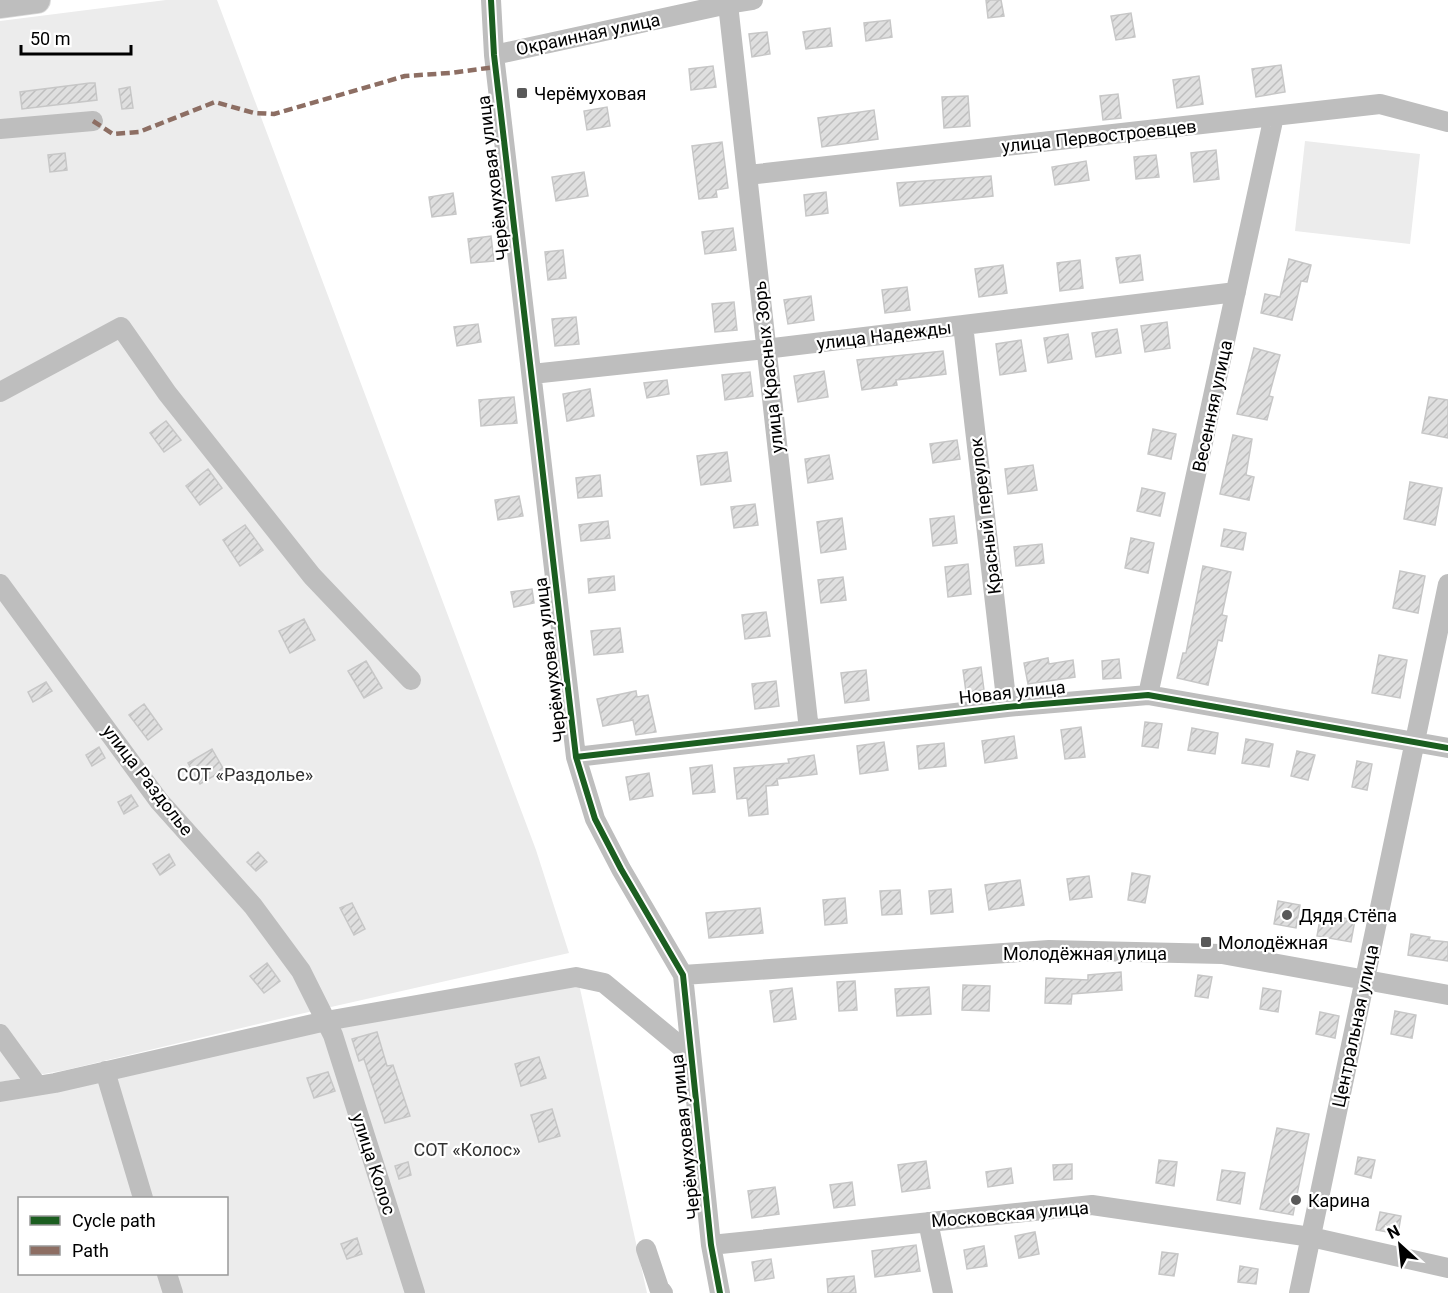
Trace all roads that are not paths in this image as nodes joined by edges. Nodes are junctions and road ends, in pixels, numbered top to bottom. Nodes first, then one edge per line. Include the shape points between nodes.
1 (37, 0) edge
2 (491, 0) edge
3 (753, 0) edge
4 (728, 4) junction
5 (0, 5) edge
6 (494, 55) junction
7 (1274, 116) junction
8 (93, 121) dead end
9 (1448, 122) edge
10 (0, 129) edge
11 (748, 175) junction
12 (1236, 292) junction
13 (963, 325) junction
14 (765, 349) junction
15 (532, 374) junction
16 (0, 392) edge
17 (0, 584) edge
18 (1448, 584) edge
19 (411, 680) dead end
20 (1148, 696) junction
21 (1006, 707) junction
22 (809, 730) junction
23 (1415, 741) junction
24 (1448, 748) edge
25 (576, 757) junction
26 (683, 975) junction
27 (1365, 980) junction
28 (1448, 995) edge
29 (329, 1028) junction
30 (0, 1035) edge
31 (691, 1055) junction
32 (105, 1071) junction
33 (37, 1085) junction
34 (0, 1092) edge
35 (143, 1197) edge
36 (928, 1222) junction
37 (1311, 1238) junction
38 (711, 1245) junction
39 (646, 1249) dead end
40 (1448, 1268) edge
41 (167, 1275) edge
42 (173, 1293) edge
43 (415, 1293) edge
44 (663, 1293) edge
45 (720, 1293) edge
46 (943, 1293) edge
47 (1299, 1293) edge

1 - 5 main road
2 - 6 street, Черёмуховая улица
3 - 4 street, Окраинная улица
4 - 6 street, Окраинная улица
4 - 11 street, улица Красных Зорь
6 - 15 street, Черёмуховая улица
7 - 9 street, улица Первостроевцев via 1380,104
7 - 11 street, улица Первостроевцев
7 - 12 street, Весенняя улица
8 - 10 street
11 - 14 street, улица Красных Зорь
12 - 13 street, улица Надежды
12 - 20 street, Весенняя улица
13 - 14 street, улица Надежды
13 - 21 street, Красный переулок
14 - 15 street, улица Надежды
14 - 22 street, улица Красных Зорь
15 - 25 street, Черёмуховая улица
16 - 19 street via 121,327 167,393 312,576
17 - 29 street, улица Раздолье via 159,801 253,906 301,971
18 - 23 street, Центральная улица
20 - 21 street, Новая улица
20 - 23 street, Новая улица
21 - 22 street, Новая улица
22 - 25 street, Новая улица
23 - 24 street, Новая улица
23 - 27 street, Центральная улица
25 - 26 street, Черёмуховая улица via 595,819
26 - 27 street, Молодёжная улица via 1048,950 1222,954
26 - 31 street, Черёмуховая улица
27 - 28 street, Молодёжная улица
27 - 37 street, Центральная улица
29 - 31 street via 576,977 604,983
29 - 32 street
29 - 43 street, улица Колос
30 - 33 street
31 - 38 street, Черёмуховая улица
32 - 33 street
32 - 35 street
33 - 34 street
36 - 37 street, Московская улица via 1092,1205
36 - 38 street, Московская улица
36 - 46 street
37 - 40 street, Московская улица
37 - 47 street, Центральная улица
38 - 45 street, Черёмуховая улица
39 - 44 street
41 - 42 street

